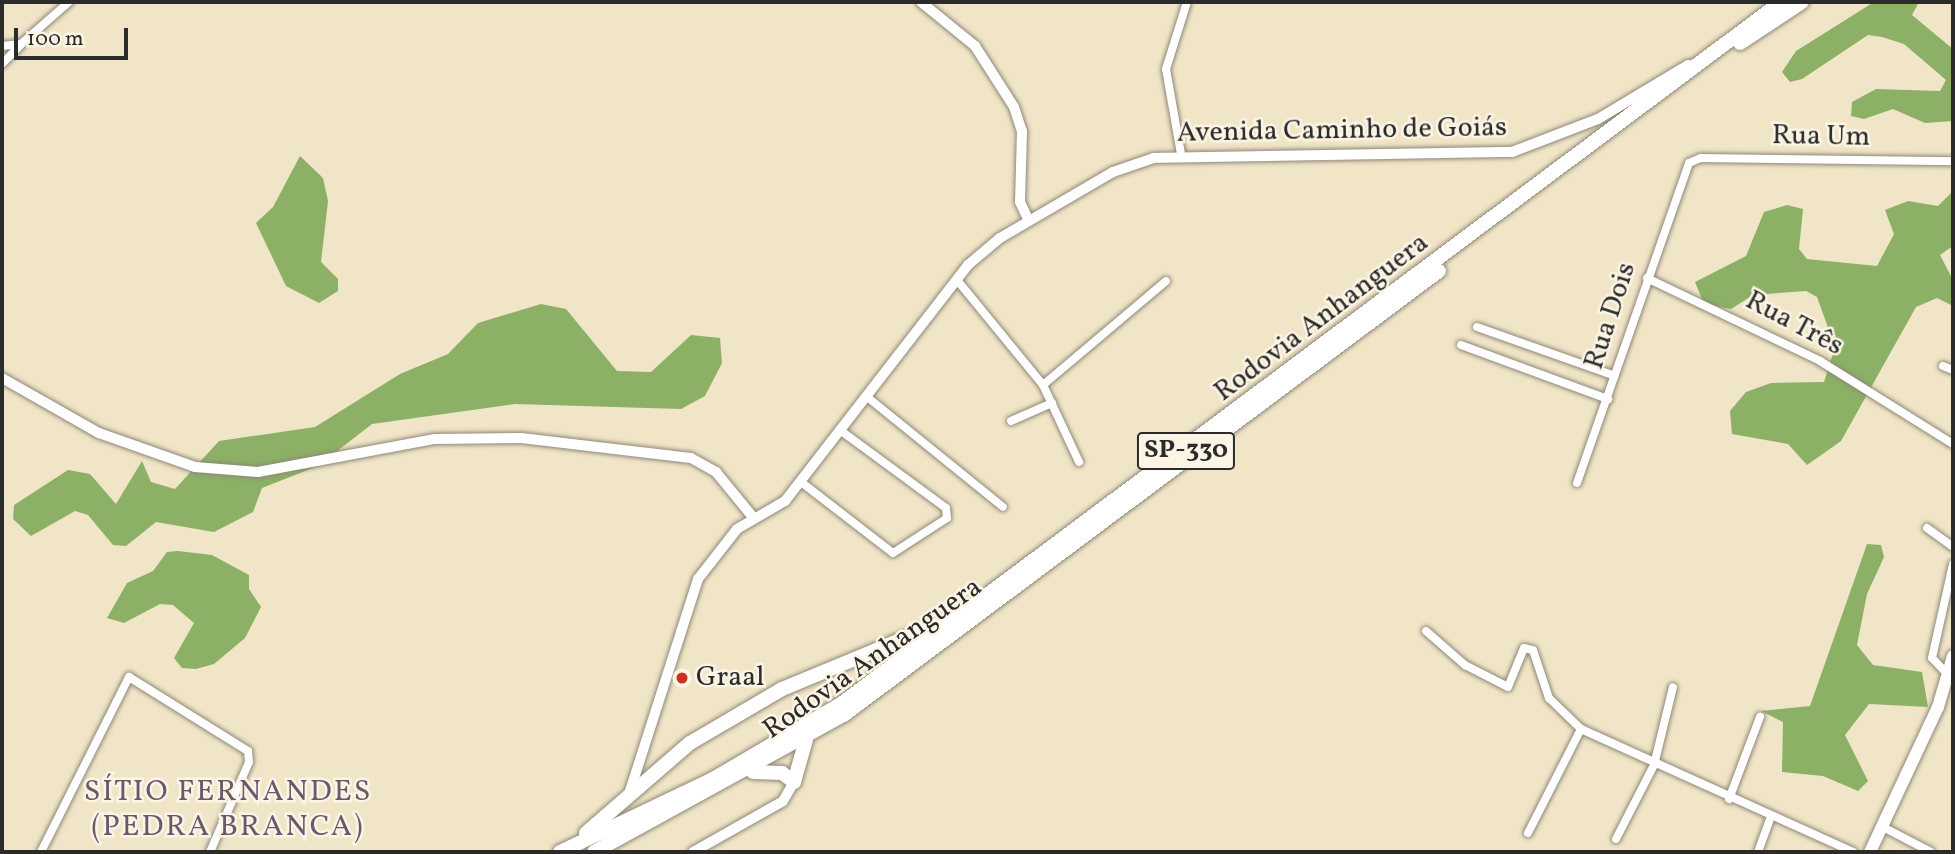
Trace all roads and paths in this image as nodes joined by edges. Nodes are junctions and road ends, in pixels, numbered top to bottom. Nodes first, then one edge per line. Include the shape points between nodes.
1 (69, 2) edge
2 (922, 2) edge
3 (1187, 2) edge
4 (1781, 2) edge
5 (1802, 2) edge
6 (1732, 38) junction
7 (21, 44) junction
8 (2, 46) edge
9 (2, 64) edge
10 (1181, 154) junction
11 (1953, 161) edge
12 (1689, 163) joint
13 (1028, 219) junction
14 (1647, 278) junction
15 (957, 280) junction
16 (1166, 281) dead end
17 (1477, 327) dead end
18 (1461, 345) dead end
19 (1943, 366) dead end
20 (1953, 370) edge
21 (1615, 376) junction
22 (2, 378) edge
23 (1043, 385) junction
24 (866, 396) junction
25 (1608, 399) junction
26 (1052, 403) junction
27 (1011, 421) dead end
28 (841, 431) junction
29 (1953, 444) edge
30 (1079, 462) dead end
31 (801, 482) junction
32 (1577, 483) dead end
33 (1003, 507) dead end
34 (752, 516) junction
35 (1927, 527) dead end
36 (1953, 547) edge
37 (1953, 564) edge
38 (965, 613) junction
39 (1426, 631) dead end
40 (1953, 656) edge
41 (1951, 678) edge
42 (1673, 687) dead end
43 (1760, 717) dead end
44 (1581, 729) junction
45 (808, 738) junction
46 (1654, 765) junction
47 (750, 772) junction
48 (794, 782) junction
49 (629, 794) junction
50 (1729, 799) junction
51 (1770, 819) junction
52 (1881, 826) junction
53 (1528, 833) dead end
54 (1616, 839) dead end
55 (41, 852) edge
56 (210, 852) edge
57 (560, 852) edge
58 (594, 852) edge
59 (693, 852) edge
60 (1758, 852) edge
61 (1854, 852) edge
62 (1870, 852) edge
63 (1931, 852) edge

1 - 7 street
2 - 13 main road via 975,46 1014,107 1022,131 1020,202
3 - 10 street via 1166,69
4 - 6 highway, Rodovia Anhanguera / SP-330
5 - 45 highway, Rodovia Anhanguera / SP-330 via 1599,148 1183,467
6 - 10 main road, Avenida Caminho de Goiás via 1598,119 1512,152
6 - 38 highway, Rodovia Anhanguera / SP-330
7 - 8 street
7 - 9 street
10 - 13 main road, Avenida Caminho de Goiás via 1113,172
11 - 12 street, Rua Um via 1701,158
12 - 14 street, Rua Dois
13 - 15 main road, Avenida Caminho de Goiás via 979,254
14 - 21 street, Rua Dois
14 - 29 street, Rua Três via 1776,337
15 - 23 street
15 - 24 main road, Avenida Caminho de Goiás
16 - 23 street
17 - 21 street
18 - 25 street
19 - 20 street
21 - 25 street, Rua Dois
22 - 34 main road via 99,433 195,467 258,472 435,439 521,438 691,458 716,472
23 - 26 street
24 - 28 main road, Avenida Caminho de Goiás
24 - 33 street
25 - 32 street, Rua Dois
26 - 27 street
26 - 30 street
28 - 31 main road, Avenida Caminho de Goiás
28 - 31 street via 946,508 947,518 893,553
31 - 34 main road, Avenida Caminho de Goiás via 770,512
34 - 49 main road, Avenida Caminho de Goiás via 698,579
35 - 36 street
37 - 41 street via 1932,658
38 - 49 highway via 782,689 667,758
38 - 57 highway, Rodovia Anhanguera / SP-330 via 841,704 713,779
39 - 44 street via 1465,664 1507,687 1524,648 1533,650 1549,698
40 - 41 main road
41 - 52 main road
42 - 46 street
43 - 50 street
44 - 46 street
44 - 53 street
45 - 47 highway, Rodovia Anhanguera / SP-330
45 - 48 highway
46 - 50 street
46 - 54 street
47 - 48 highway via 782,773
47 - 58 highway, Rodovia Anhanguera / SP-330
48 - 59 main road via 783,801
49 - 57 highway
50 - 51 street
51 - 60 street
51 - 61 street
52 - 62 main road
52 - 63 street
55 - 56 street via 129,677 248,751 249,762

